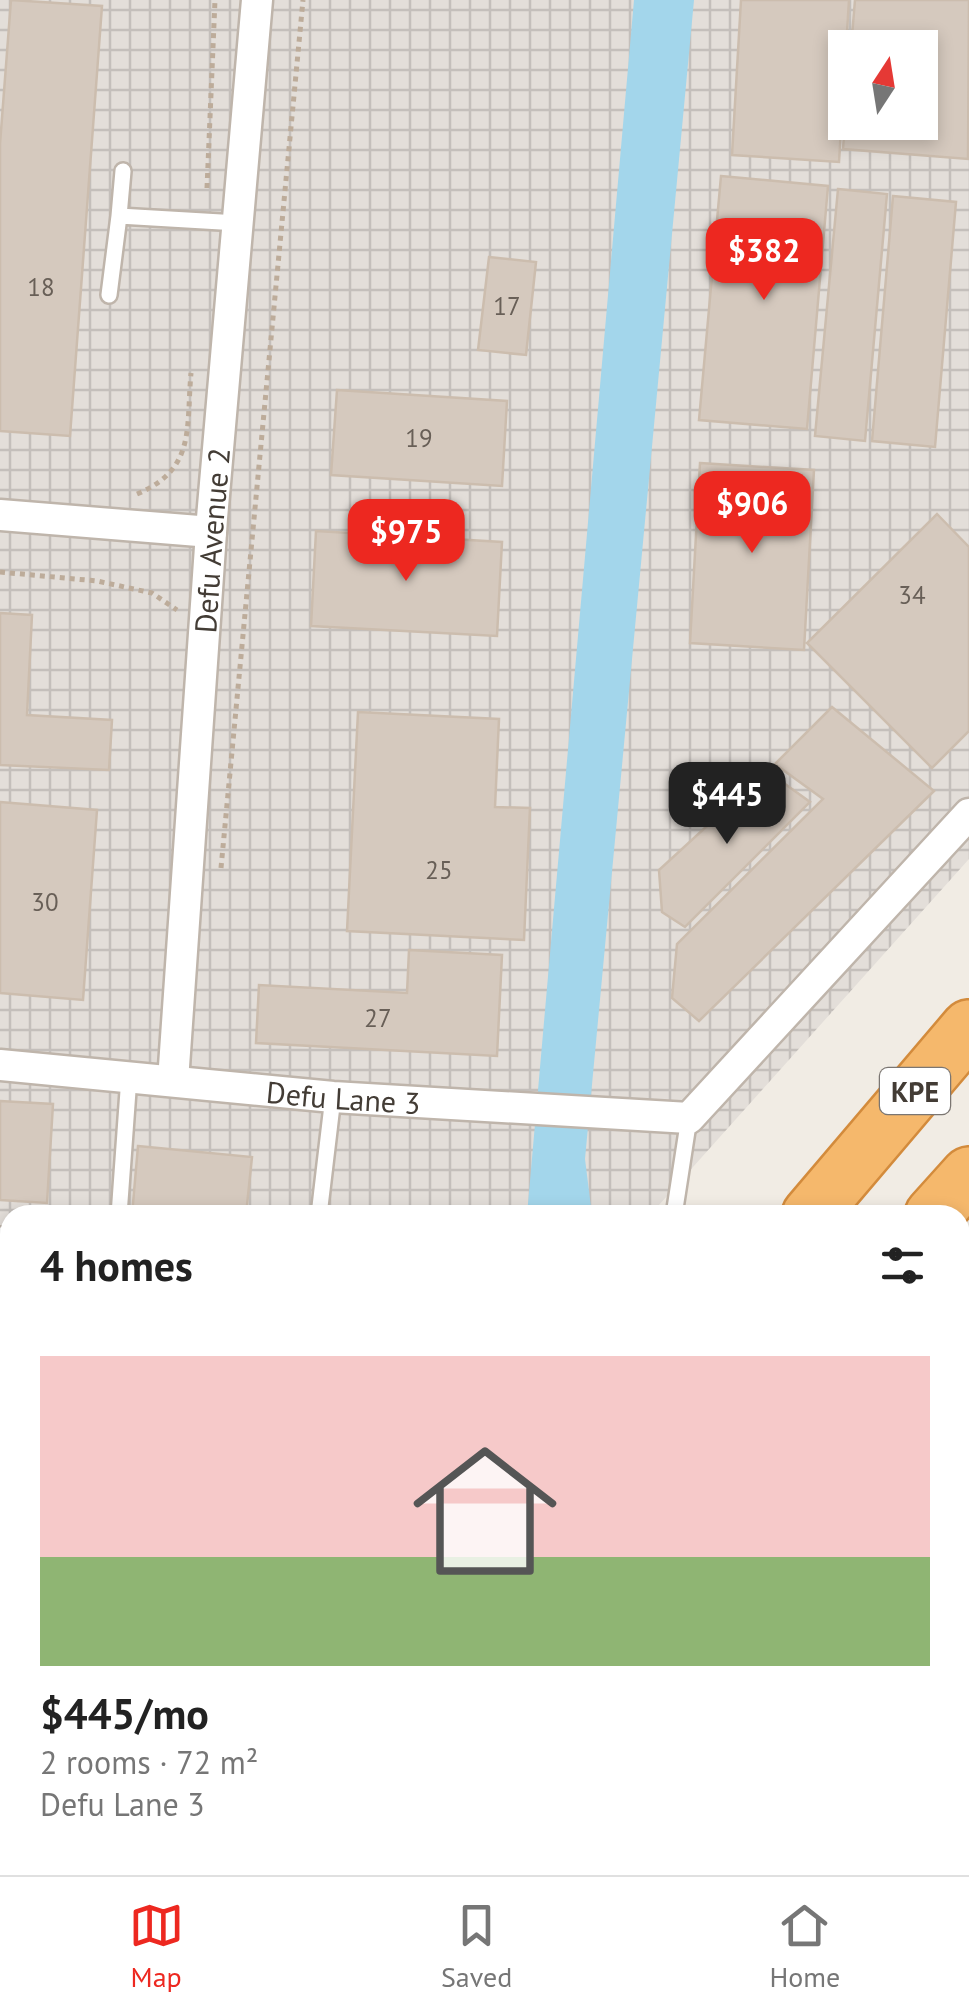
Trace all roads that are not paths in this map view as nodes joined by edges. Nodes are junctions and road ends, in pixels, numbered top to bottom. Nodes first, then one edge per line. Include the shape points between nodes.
1 (256, 0) edge
2 (123, 170) dead end
3 (119, 216) junction
4 (238, 223) junction
5 (110, 295) dead end
6 (0, 515) edge
7 (211, 532) junction
8 (969, 814) edge
9 (969, 1028) edge
10 (0, 1065) edge
11 (129, 1076) junction
12 (173, 1081) junction
13 (333, 1096) junction
14 (690, 1118) junction
15 (969, 1175) edge
16 (120, 1205) edge
17 (320, 1205) edge
18 (676, 1205) edge
19 (819, 1205) edge
20 (943, 1205) edge

1 - 4 street, Defu Avenue 2
2 - 3 lane
3 - 4 lane
3 - 5 lane
4 - 7 street, Defu Avenue 2
6 - 7 street
7 - 12 street, Defu Avenue 2
8 - 14 street
9 - 19 highway, KPE
10 - 11 street, Defu Lane 3
11 - 12 street, Defu Lane 3
11 - 16 lane
12 - 13 street, Defu Lane 3
13 - 14 street, Defu Lane 3
13 - 17 lane
14 - 18 lane
15 - 20 highway

